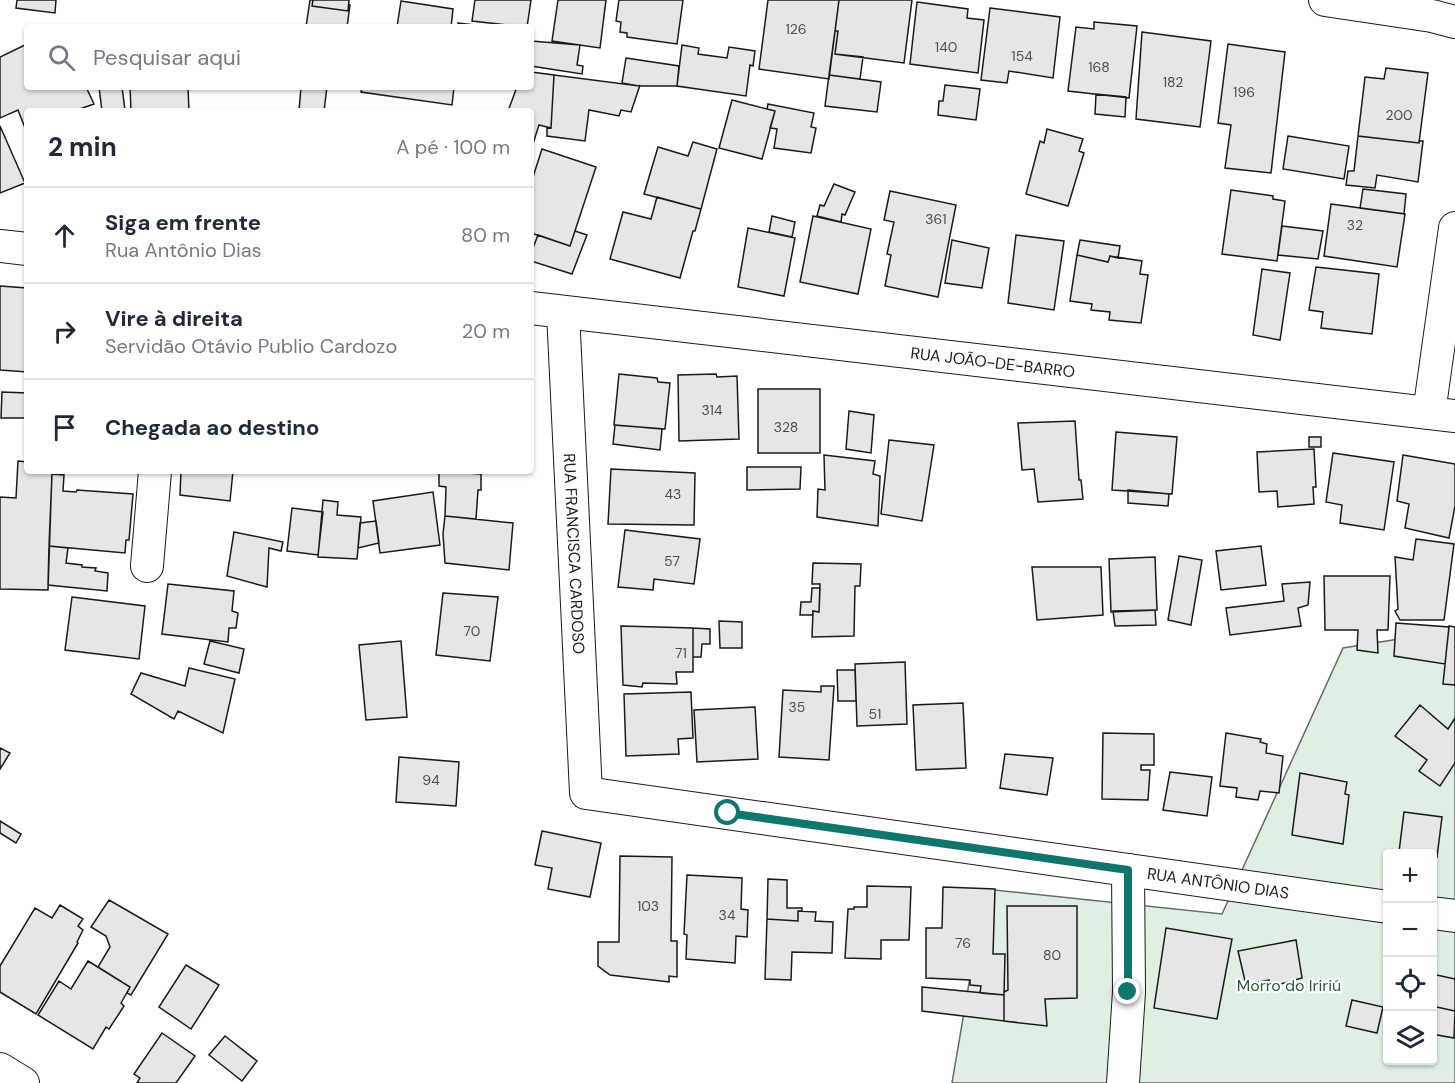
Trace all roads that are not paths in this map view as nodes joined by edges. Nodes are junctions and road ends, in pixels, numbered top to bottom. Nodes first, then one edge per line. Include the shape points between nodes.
1 (1325, 0) edge
2 (1455, 22) edge
3 (1455, 228) edge
4 (0, 246) edge
5 (24, 249) edge
6 (534, 308) edge
7 (563, 312) junction
8 (1442, 415) edge
9 (155, 474) edge
10 (147, 566) dead end
11 (586, 793) joint
12 (1128, 870) junction
13 (1383, 906) edge
14 (1437, 914) edge
15 (1455, 916) edge
16 (0, 1069) edge
17 (23, 1083) edge
18 (1123, 1083) edge

1 - 2 street
3 - 8 street
4 - 5 street
6 - 7 street, RUA JOÃO-DE-BARRO
7 - 8 street, RUA JOÃO-DE-BARRO
7 - 11 street, RUA FRANCISCA CARDOSO
9 - 10 street
11 - 12 street, RUA ANTÔNIO DIAS
12 - 13 street, RUA ANTÔNIO DIAS
12 - 18 street
14 - 15 street
16 - 17 street

